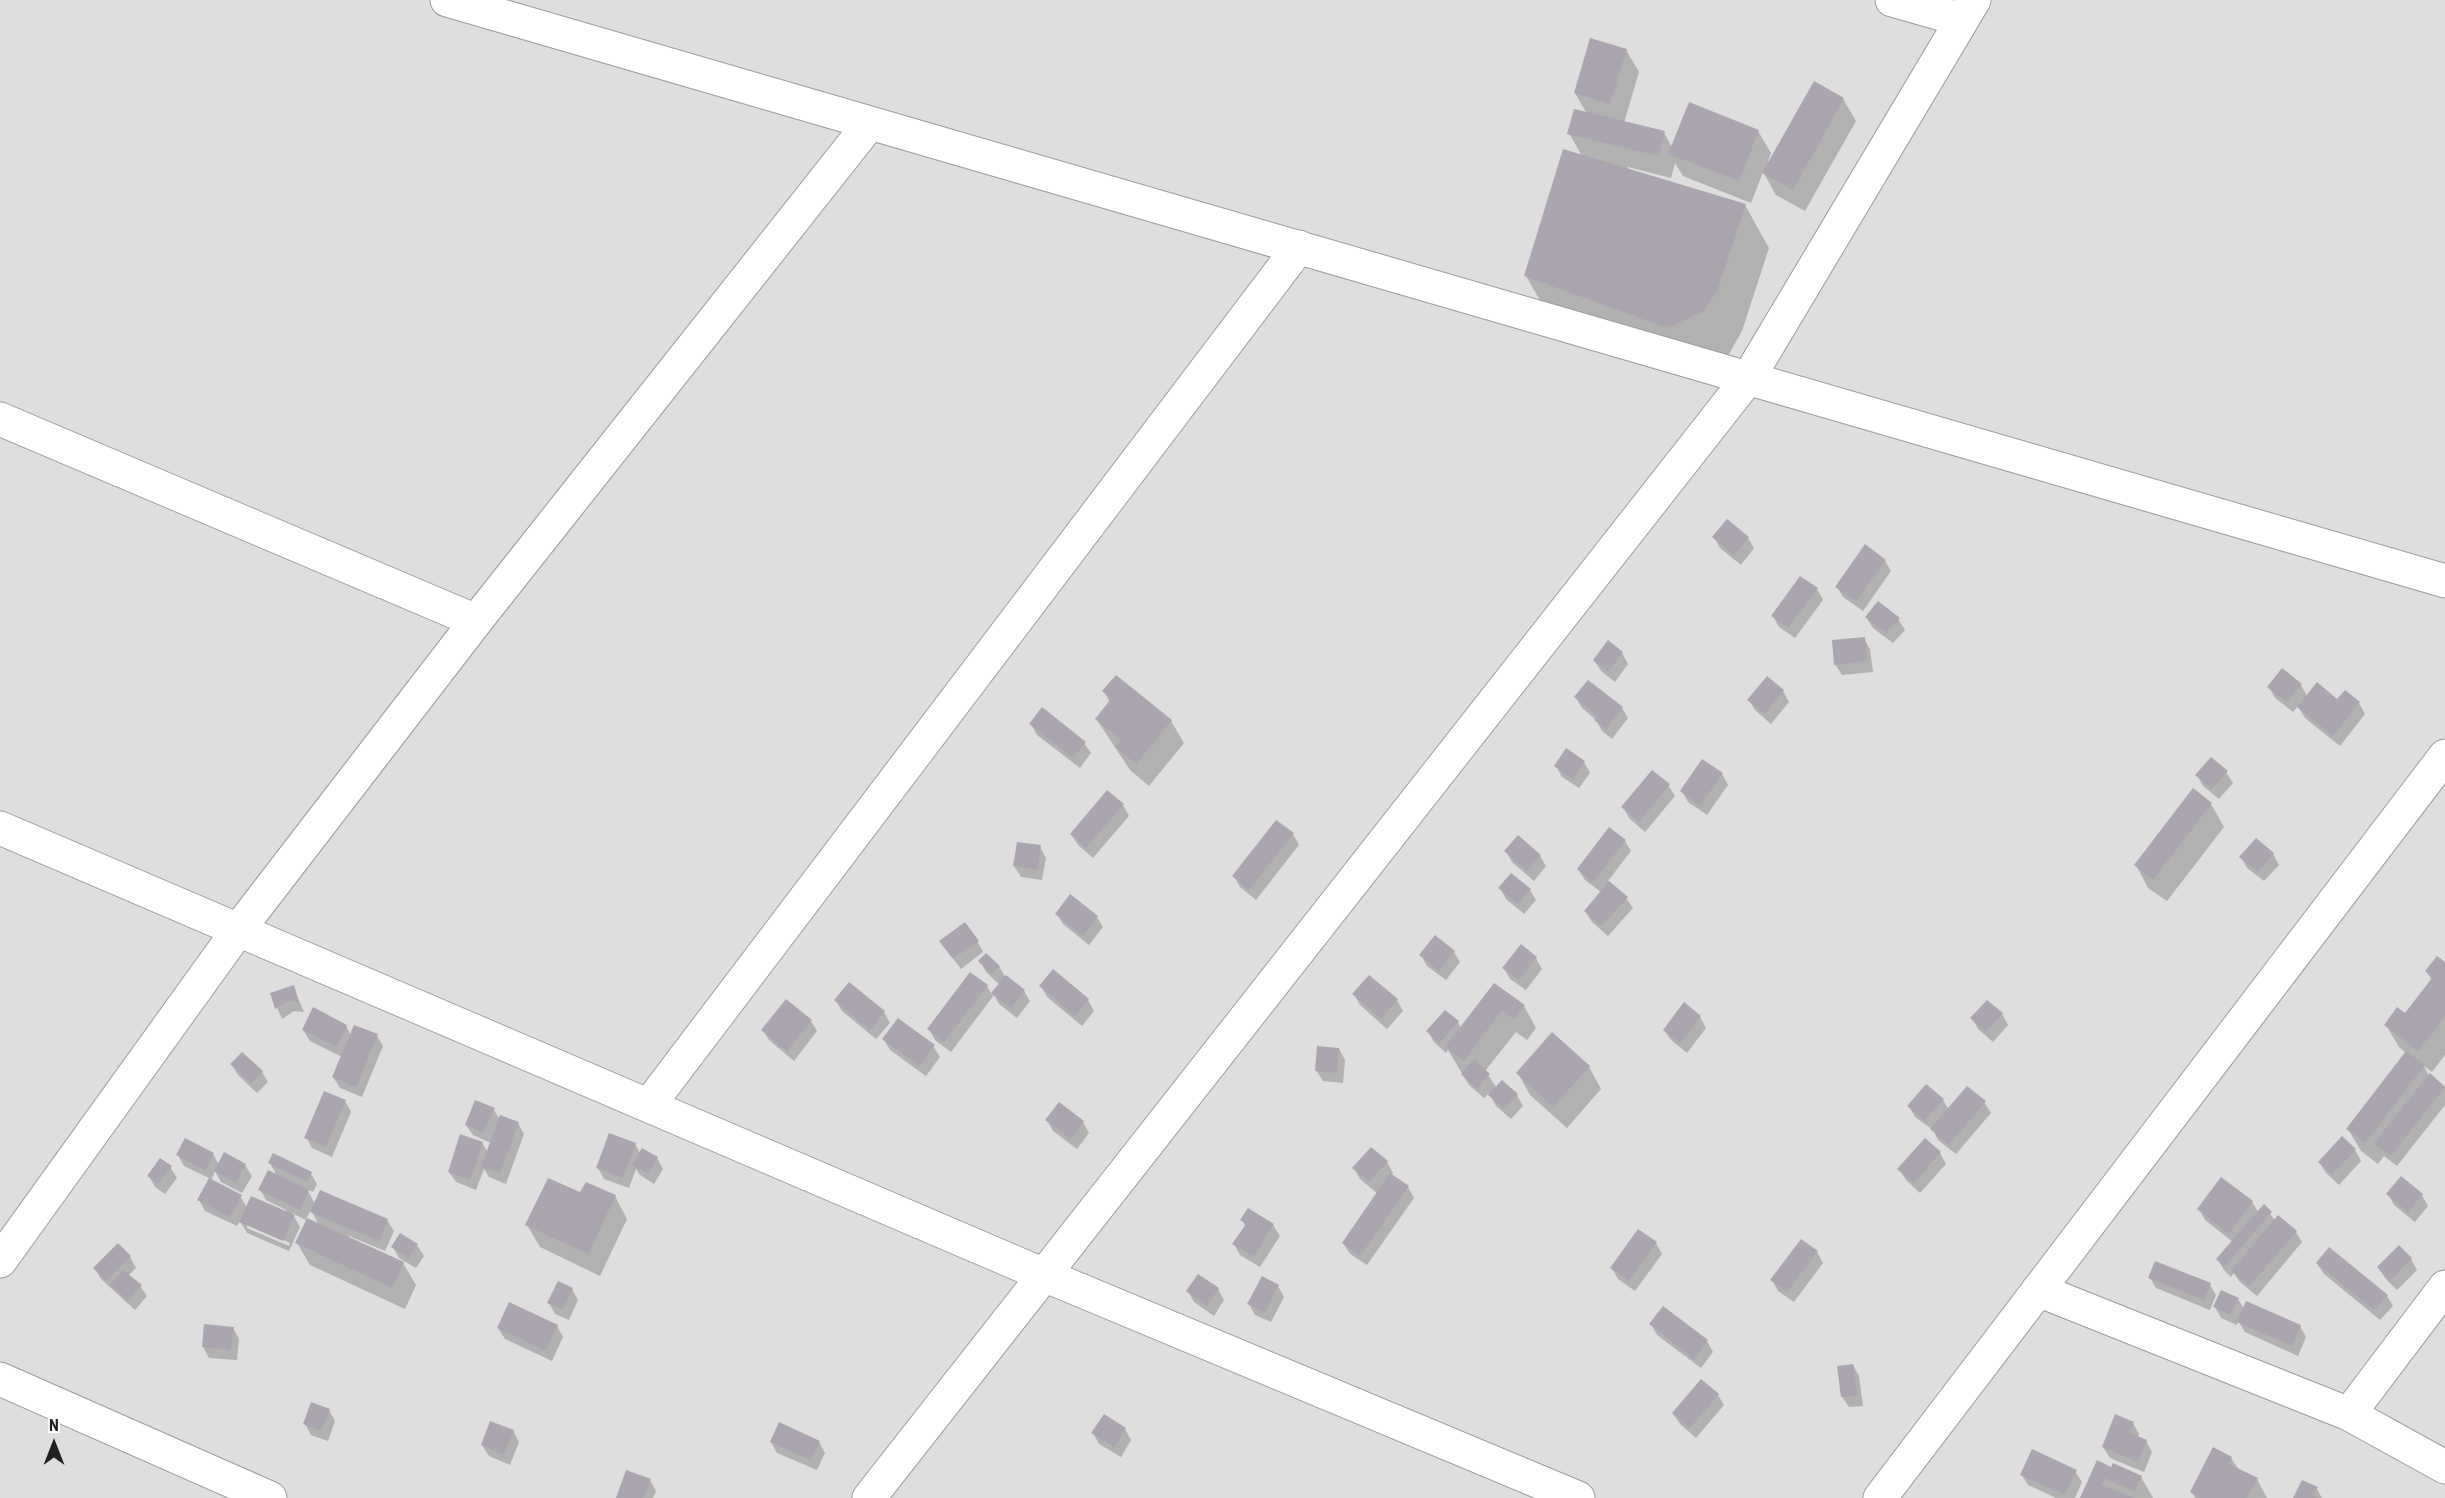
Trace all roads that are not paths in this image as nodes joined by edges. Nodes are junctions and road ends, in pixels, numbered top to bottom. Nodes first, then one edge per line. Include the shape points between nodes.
1 (447, 0) edge
2 (1892, 0) edge
3 (1968, 10) edge
4 (870, 123) junction
5 (1299, 247) junction
6 (1749, 378) junction
7 (0, 419) edge
8 (2445, 581) edge
9 (476, 621) junction
10 (2445, 756) edge
11 (0, 828) edge
12 (239, 929) junction
13 (649, 1105) junction
14 (0, 1261) edge
15 (1044, 1275) junction
16 (2445, 1287) edge
17 (2038, 1290) junction
18 (0, 1378) edge
19 (2349, 1414) junction
20 (2445, 1467) edge
21 (270, 1498) edge
22 (869, 1498) edge
23 (1578, 1498) edge
24 (1880, 1498) edge

1 - 4 street
2 - 3 street
3 - 6 street
4 - 5 street
4 - 9 street
5 - 6 street
5 - 13 street
6 - 8 street
6 - 15 street
7 - 9 street
9 - 12 street
10 - 17 street
11 - 12 street
12 - 13 street
12 - 14 street
13 - 15 street
15 - 22 street
15 - 23 street
16 - 19 street
17 - 19 street
17 - 24 street
18 - 21 street
19 - 20 street

